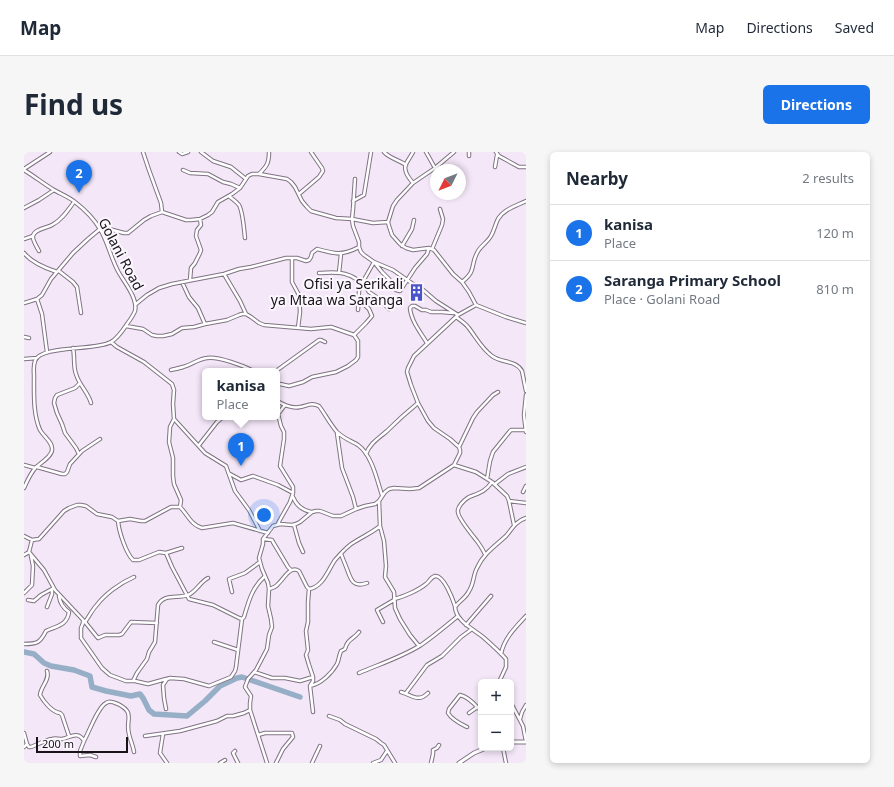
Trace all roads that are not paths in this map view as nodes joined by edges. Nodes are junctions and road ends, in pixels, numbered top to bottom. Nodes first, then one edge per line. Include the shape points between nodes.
1 (50, 152) edge
2 (143, 152) edge
3 (179, 152) edge
4 (188, 152) edge
5 (201, 152) edge
6 (269, 152) edge
7 (311, 152) edge
8 (371, 152) edge
9 (384, 152) edge
10 (413, 152) edge
11 (426, 152) edge
12 (454, 152) edge
13 (469, 152) edge
14 (496, 153) edge
15 (469, 156) dead end
16 (433, 164) edge
17 (440, 164) edge
18 (406, 165) junction
19 (526, 166) edge
20 (495, 167) dead end
21 (24, 169) edge
22 (183, 170) dead end
23 (430, 171) edge
24 (259, 174) junction
25 (246, 179) junction
26 (355, 179) dead end
27 (413, 183) junction
28 (240, 188) junction
29 (54, 190) junction
30 (299, 194) junction
31 (229, 196) junction
32 (354, 201) junction
33 (526, 201) edge
34 (74, 202) junction
35 (24, 208) edge
36 (440, 209) dead end
37 (162, 212) junction
38 (200, 219) junction
39 (352, 219) junction
40 (414, 220) dead end
41 (388, 222) junction
42 (100, 229) junction
43 (33, 236) junction
44 (245, 238) dead end
45 (24, 239) edge
46 (402, 246) junction
47 (359, 248) junction
48 (431, 248) junction
49 (39, 250) dead end
50 (24, 253) edge
51 (341, 254) junction
52 (292, 258) junction
53 (374, 262) junction
54 (58, 271) junction
55 (319, 273) dead end
56 (339, 273) junction
57 (224, 274) junction
58 (407, 279) junction
59 (190, 280) junction
60 (182, 282) junction
61 (462, 282) junction
62 (362, 283) junction
63 (37, 298) junction
64 (359, 300) junction
65 (24, 303) edge
66 (136, 304) junction
67 (476, 305) junction
68 (389, 309) dead end
69 (358, 310) dead end
70 (81, 314) dead end
71 (246, 314) junction
72 (456, 315) junction
73 (526, 323) edge
74 (205, 324) junction
75 (126, 326) junction
76 (298, 328) junction
77 (354, 335) junction
78 (24, 338) edge
79 (29, 338) dead end
80 (111, 342) junction
81 (325, 342) dead end
82 (427, 343) junction
83 (74, 348) junction
84 (47, 352) junction
85 (36, 358) junction
86 (24, 359) edge
87 (247, 368) edge
88 (280, 368) edge
89 (171, 370) dead end
90 (80, 383) junction
91 (280, 384) edge
92 (526, 389) edge
93 (498, 392) dead end
94 (526, 395) edge
95 (280, 402) edge
96 (91, 403) dead end
97 (418, 403) junction
98 (285, 405) junction
99 (280, 411) edge
100 (174, 419) junction
101 (219, 420) edge
102 (280, 420) edge
103 (526, 431) edge
104 (337, 432) junction
105 (100, 439) dead end
106 (198, 446) junction
107 (459, 447) junction
108 (79, 454) junction
109 (366, 454) junction
110 (24, 465) edge
111 (454, 465) junction
112 (526, 467) edge
113 (36, 468) junction
114 (229, 474) junction
115 (488, 479) junction
116 (492, 482) junction
117 (495, 484) junction
118 (526, 486) edge
119 (24, 488) edge
120 (523, 492) dead end
121 (293, 494) junction
122 (382, 495) junction
123 (379, 501) junction
124 (509, 501) junction
125 (526, 504) edge
126 (180, 507) junction
127 (356, 509) junction
128 (312, 512) junction
129 (526, 518) edge
130 (118, 521) junction
131 (294, 524) junction
132 (277, 525) junction
133 (380, 526) junction
134 (514, 526) junction
135 (260, 531) junction
136 (268, 532) junction
137 (24, 536) edge
138 (263, 539) junction
139 (32, 540) junction
140 (182, 548) dead end
141 (303, 552) dead end
142 (29, 553) junction
143 (166, 553) junction
144 (341, 553) junction
145 (485, 554) junction
146 (24, 555) edge
147 (260, 562) junction
148 (291, 570) junction
149 (265, 576) junction
150 (134, 577) dead end
151 (208, 578) dead end
152 (367, 583) dead end
153 (52, 588) junction
154 (269, 589) junction
155 (309, 589) junction
156 (232, 592) dead end
157 (24, 593) edge
158 (59, 596) junction
159 (187, 596) junction
160 (491, 596) dead end
161 (28, 600) dead end
162 (394, 600) junction
163 (455, 607) junction
164 (47, 608) dead end
165 (458, 616) junction
166 (526, 616) edge
167 (242, 619) junction
168 (84, 621) junction
169 (383, 622) dead end
170 (157, 623) junction
171 (466, 625) junction
172 (472, 628) junction
173 (359, 632) dead end
174 (214, 642) dead end
175 (24, 644) edge
176 (419, 646) junction
177 (238, 650) junction
178 (501, 654) junction
179 (47, 671) dead end
180 (254, 672) junction
181 (359, 673) dead end
182 (313, 677) junction
183 (167, 679) junction
184 (500, 679) edge
185 (133, 681) junction
186 (310, 686) junction
187 (401, 692) dead end
188 (406, 693) junction
189 (428, 693) dead end
190 (526, 705) edge
191 (478, 706) edge
192 (478, 708) edge
193 (166, 709) dead end
194 (514, 709) edge
195 (250, 710) junction
196 (313, 712) dead end
197 (469, 713) dead end
198 (329, 716) dead end
199 (520, 720) junction
200 (467, 727) dead end
201 (24, 733) edge
202 (163, 734) junction
203 (69, 736) junction
204 (145, 736) dead end
205 (258, 736) junction
206 (84, 741) junction
207 (526, 741) edge
208 (514, 742) edge
209 (27, 744) junction
210 (439, 745) dead end
211 (320, 746) dead end
212 (24, 747) edge
213 (235, 750) dead end
214 (387, 751) junction
215 (480, 751) edge
216 (504, 751) edge
217 (134, 752) dead end
218 (96, 757) dead end
219 (225, 760) dead end
220 (167, 763) edge
221 (220, 763) edge
222 (238, 763) edge
223 (268, 763) edge
224 (276, 763) edge
225 (312, 763) edge
226 (373, 763) edge
227 (395, 763) edge
228 (431, 763) edge
229 (459, 763) edge
230 (506, 763) edge

1 - 21 street
2 - 37 street
3 - 4 street
5 - 25 street via 214,161 231,167
6 - 24 street via 268,163
7 - 30 street via 323,171
8 - 32 street via 364,195
9 - 18 street
10 - 18 street
11 - 16 street
12 - 17 street
13 - 15 street
14 - 19 street via 519,166
14 - 20 street
18 - 27 street via 406,173
21 - 29 street, Golani Road
22 - 28 street via 208,174
23 - 27 street
24 - 25 street via 252,174
24 - 30 street via 286,179
25 - 28 street
26 - 32 street
27 - 41 street via 395,202
28 - 31 street
29 - 34 street, Golani Road
29 - 35 street
30 - 39 street via 311,211 336,218
31 - 38 street via 218,202 212,212
31 - 44 street via 239,206
32 - 39 street
33 - 61 street via 501,214 491,236 477,253 472,272
34 - 42 street, Golani Road
34 - 43 street via 60,220 36,231
36 - 48 street via 442,225
37 - 38 street via 186,220
37 - 42 street via 144,220 128,233
38 - 59 street via 201,225 196,236 201,250 191,268
39 - 41 street via 373,223
39 - 47 street
40 - 46 street
41 - 46 street via 392,235
42 - 54 street via 76,250
42 - 66 street, Golani Road
43 - 45 street
43 - 49 street
46 - 48 street via 409,250
47 - 51 street
47 - 53 street
48 - 58 street
48 - 61 street
50 - 54 street via 41,266
51 - 52 street via 317,249 309,260
51 - 56 street
52 - 57 street
52 - 76 street via 292,280 300,299
53 - 58 street
53 - 58 street via 398,291
53 - 62 street
54 - 63 street
54 - 70 street via 77,287
55 - 56 street
56 - 62 street
57 - 59 street
57 - 71 street
58 - 72 street
59 - 60 street
60 - 66 street via 162,287
60 - 74 street
61 - 67 street
62 - 64 street
62 - 68 street
63 - 65 street
63 - 84 street via 42,314
64 - 69 street
64 - 77 street via 369,309 372,316
66 - 75 street, Golani Road via 133,316
67 - 72 street
67 - 73 street
71 - 74 street
71 - 76 street via 264,325
72 - 82 street
72 - 82 street via 431,312 412,306 410,312 414,322
72 - 92 street via 492,356 517,365 522,371
74 - 75 street via 182,328 163,336
75 - 80 street, Golani Road
76 - 77 street via 331,327
77 - 91 street via 358,341 358,357 353,363 336,372 312,377 293,385
78 - 79 street
80 - 83 street via 90,348
80 - 100 street via 144,362 172,384
81 - 88 street via 319,340
82 - 97 street via 414,356 407,372
83 - 84 street
83 - 90 street via 76,375
84 - 85 street
85 - 86 street
85 - 113 street via 34,382 37,421 53,449 52,454
87 - 89 street via 236,363 208,358
90 - 96 street
90 - 108 street via 75,388 57,395 54,403 63,429
93 - 107 street via 477,412
94 - 103 street
95 - 98 street
97 - 107 street via 434,428
97 - 109 street via 372,443
98 - 99 street
98 - 104 street via 299,408 315,404
100 - 106 street
100 - 126 street via 169,438 174,484 181,500
101 - 106 street
102 - 121 street via 284,432 280,466 293,487
103 - 115 street via 511,430 493,452
104 - 109 street
104 - 127 street via 342,468
105 - 108 street
106 - 114 street via 226,466
107 - 111 street via 460,453
108 - 113 street via 65,474
109 - 122 street
110 - 113 street
111 - 115 street
111 - 122 street via 419,488 394,488
112 - 117 street via 508,474
113 - 119 street
114 - 121 street via 241,480 253,476 278,485
114 - 135 street via 235,491
115 - 116 street
116 - 117 street
116 - 145 street via 485,490 466,499 458,510 459,516
117 - 124 street
118 - 120 street
121 - 128 street via 300,507
121 - 132 street
122 - 123 street
123 - 127 street
123 - 133 street
124 - 125 street
124 - 134 street
126 - 130 street via 171,507 145,521
126 - 135 street via 198,527 233,523
127 - 128 street via 338,517
128 - 131 street
129 - 134 street
130 - 139 street via 97,514 81,504 64,511 39,539
130 - 143 street via 123,541 134,560 159,552
131 - 132 street
131 - 141 street
132 - 136 street
133 - 144 street
133 - 162 street via 384,541 385,577 394,592
134 - 145 street
135 - 136 street
136 - 138 street
137 - 139 street
138 - 147 street
138 - 148 street via 272,540
139 - 142 street
140 - 143 street
142 - 146 street
142 - 153 street via 44,570
142 - 157 street via 33,566 32,585
143 - 159 street
144 - 152 street via 351,580 360,585
144 - 155 street via 322,580
145 - 163 street via 477,567 468,594
147 - 149 street
147 - 156 street via 245,573 229,579
148 - 154 street via 278,585
148 - 155 street via 299,571
149 - 154 street
149 - 167 street via 252,591
150 - 168 street via 105,597
151 - 159 street
153 - 158 street
153 - 161 street via 34,601
153 - 164 street
154 - 180 street via 268,606 272,627 267,649
155 - 182 street via 306,655
158 - 168 street
158 - 175 street via 62,606 69,612 67,619 60,626 46,631 38,642
159 - 167 street
159 - 170 street via 160,601
160 - 171 street
162 - 163 street via 439,576 447,587
162 - 169 street via 377,610
162 - 176 street via 400,619
163 - 165 street
165 - 171 street
165 - 176 street
166 - 178 street via 506,640
167 - 177 street
168 - 170 street via 98,638 122,634 131,622
168 - 185 street via 81,638 102,668 114,677
170 - 185 street via 155,642
171 - 172 street
172 - 178 street
172 - 188 street via 438,659 427,665
173 - 186 street via 341,651 336,666 319,684
174 - 177 street
176 - 181 street
177 - 183 street via 234,674 212,685 206,686 184,679
178 - 184 street via 506,660 506,667
179 - 203 street via 47,679 40,695 53,711 62,715
180 - 182 street via 272,678 300,681
180 - 195 street via 245,687 252,696
182 - 186 street
183 - 185 street via 148,684
183 - 193 street via 163,685
186 - 196 street
187 - 188 street
188 - 189 street via 417,698
190 - 199 street
191 - 200 street via 460,695 449,709 450,716
192 - 197 street
194 - 199 street
195 - 202 street
195 - 205 street
198 - 214 street via 376,739
199 - 207 street
201 - 209 street
202 - 204 street
202 - 220 street via 160,753
203 - 206 street via 79,736
203 - 209 street via 50,739 31,747
205 - 223 street
205 - 224 street via 265,733 292,733 293,737
206 - 217 street via 102,707 108,702 116,703 128,713 128,731
206 - 218 street via 80,756
207 - 208 street
209 - 212 street
210 - 228 street via 433,750
211 - 225 street
213 - 222 street via 233,753
214 - 226 street via 381,760
214 - 227 street
215 - 229 street
216 - 230 street
219 - 221 street

